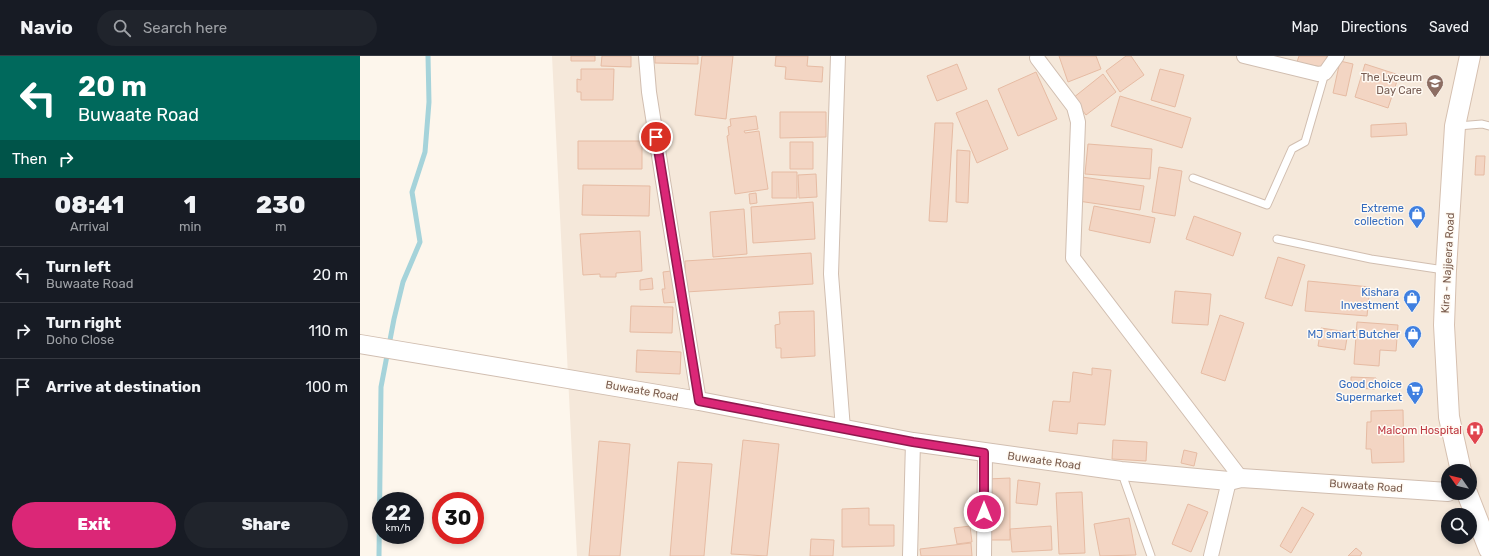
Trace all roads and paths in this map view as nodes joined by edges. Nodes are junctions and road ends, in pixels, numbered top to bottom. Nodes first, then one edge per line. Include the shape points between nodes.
1 (646, 56) edge
2 (838, 56) edge
3 (1244, 56) edge
4 (1337, 56) edge
5 (1470, 56) edge
6 (1037, 58) dead end
7 (1325, 74) junction
8 (1455, 126) junction
9 (1489, 126) edge
10 (1193, 178) dead end
11 (1277, 239) dead end
12 (1446, 270) junction
13 (360, 344) edge
14 (699, 401) junction
15 (843, 429) junction
16 (913, 442) junction
17 (984, 453) junction
18 (1459, 464) edge
19 (1121, 471) junction
20 (1235, 479) junction
21 (1441, 492) edge
22 (1469, 500) edge
23 (1489, 549) edge
24 (910, 556) edge
25 (984, 556) edge
26 (1151, 556) edge
27 (1211, 556) edge

1 - 14 street via 649,92
2 - 15 street via 831,274
3 - 7 street
4 - 7 street
5 - 8 main road, Kira - Najjeera Road
6 - 20 street via 1074,107 1078,122 1073,258
7 - 10 lane via 1305,142 1292,149 1267,205
8 - 9 lane
8 - 12 main road, Kira - Najjeera Road
11 - 12 lane via 1371,259
12 - 18 main road, Kira - Najjeera Road via 1444,324 1449,417
13 - 14 street, Buwaate Road
14 - 15 street, Buwaate Road
15 - 16 street, Buwaate Road
16 - 17 street, Buwaate Road
16 - 24 street
17 - 19 street, Buwaate Road
17 - 25 street
19 - 20 street, Buwaate Road
19 - 26 lane
20 - 21 street, Buwaate Road
20 - 27 street
22 - 23 main road

